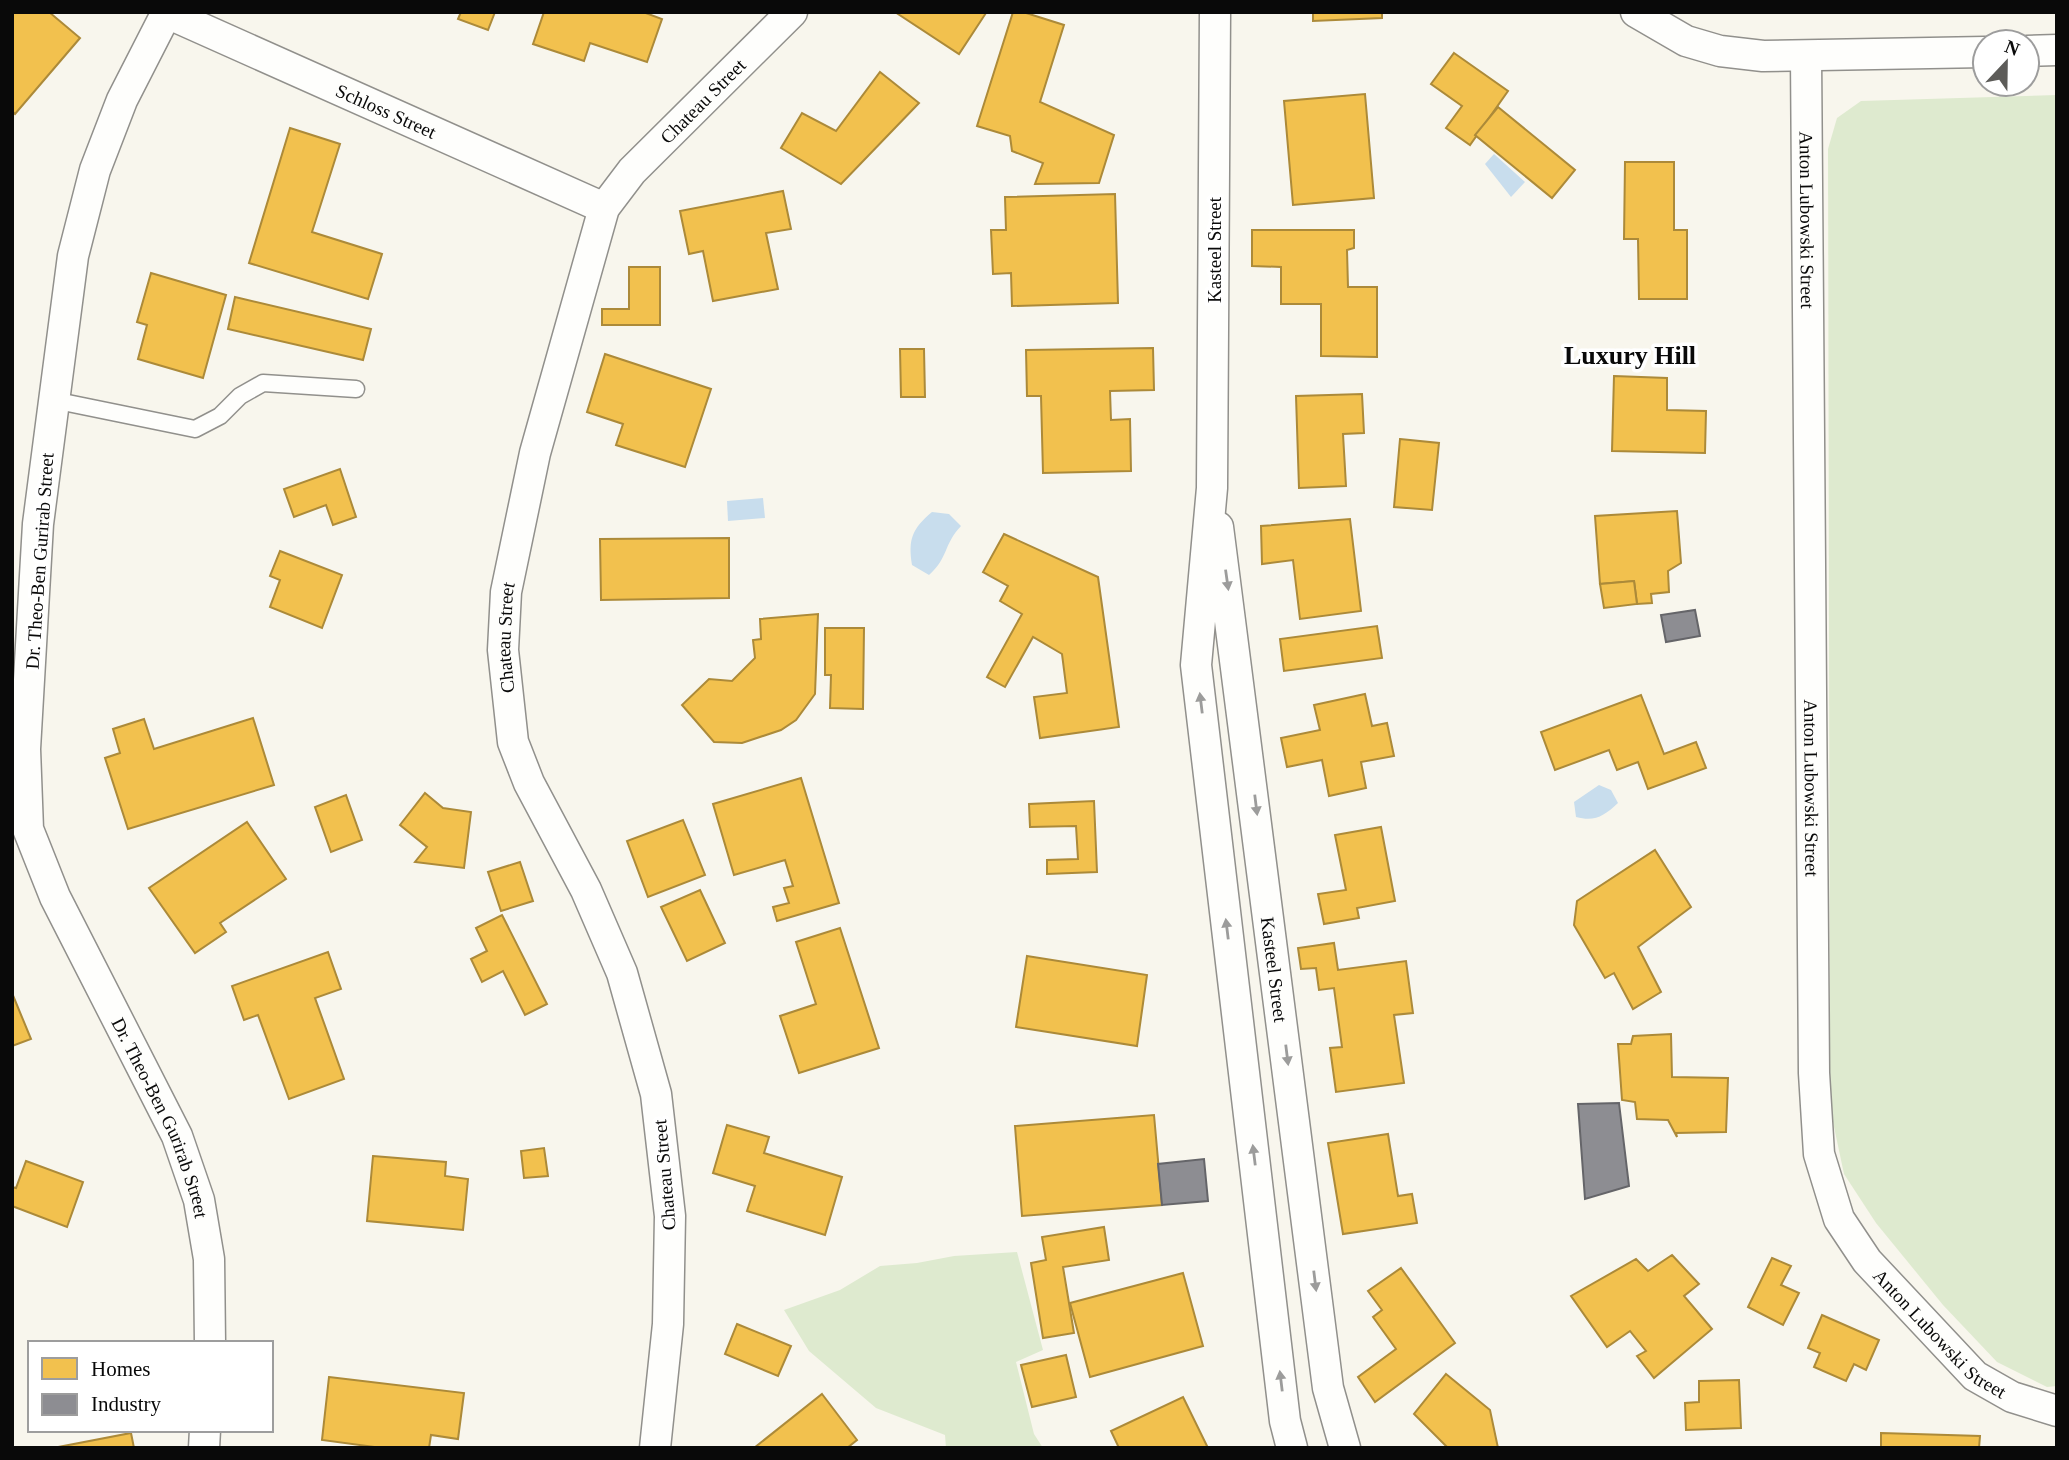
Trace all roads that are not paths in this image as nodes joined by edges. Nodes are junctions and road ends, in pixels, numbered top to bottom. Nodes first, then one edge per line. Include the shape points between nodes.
1 (167, 12) edge
2 (792, 12) edge
3 (1214, 12) edge
4 (1636, 12) edge
5 (1971, 52) edge
6 (1806, 55) junction
7 (604, 208) junction
8 (356, 389) dead end
9 (52, 400) junction
10 (1212, 488) junction
11 (20, 833) edge
12 (210, 1341) edge
13 (2057, 1412) edge
14 (655, 1448) edge
15 (1292, 1448) edge
16 (1345, 1448) edge

1 - 7 street, Schloss Street
1 - 9 street, Dr. Theo-Ben Gurirab Street via 144,53 95,170 73,256
2 - 7 street, Chateau Street via 632,171
3 - 10 street, Kasteel Street
4 - 6 street via 1686,41 1720,51
5 - 6 street
6 - 13 street, Anton Lubowski Street via 1814,1059 1819,1154 1839,1219 1885,1281 1975,1376 2012,1397
7 - 14 street, Chateau Street via 535,453 506,592 503,650 513,742 622,973 656,1094 670,1216 668,1324
8 - 9 lane via 263,383 195,429
9 - 11 street, Dr. Theo-Ben Gurirab Street via 38,524
15 -> 10 street, Kasteel Street via 1196,664
10 -> 16 street, Kasteel Street via 1328,1388
11 - 12 street, Dr. Theo-Ben Gurirab Street via 177,1136 199,1200 209,1259

